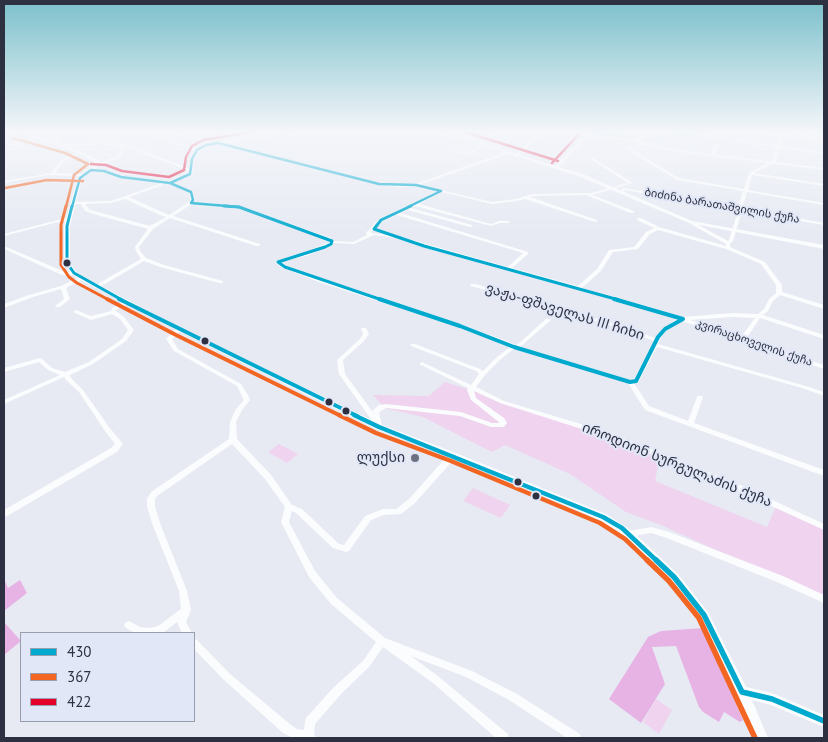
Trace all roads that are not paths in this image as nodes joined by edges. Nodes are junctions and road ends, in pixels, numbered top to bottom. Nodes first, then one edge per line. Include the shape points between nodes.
1 (58, 167) edge
2 (95, 167) edge
3 (182, 167) edge
4 (191, 167) edge
5 (310, 167) edge
6 (467, 167) edge
7 (556, 167) edge
8 (605, 167) edge
9 (657, 167) edge
10 (764, 167) edge
11 (809, 167) edge
12 (824, 169) edge
13 (90, 170) junction
14 (191, 170) junction
15 (52, 174) junction
16 (750, 174) junction
17 (83, 175) junction
18 (4, 182) edge
19 (162, 184) junction
20 (170, 184) junction
21 (416, 184) junction
22 (824, 185) edge
23 (610, 188) junction
24 (621, 189) junction
25 (744, 190) junction
26 (441, 191) junction
27 (587, 194) junction
28 (125, 197) junction
29 (525, 197) junction
30 (74, 203) junction
31 (82, 203) junction
32 (191, 203) junction
33 (824, 204) edge
34 (416, 205) junction
35 (407, 208) junction
36 (740, 209) junction
37 (632, 212) dead end
38 (396, 213) junction
39 (170, 216) junction
40 (68, 219) junction
41 (638, 219) dead end
42 (595, 221) dead end
43 (508, 222) dead end
44 (691, 222) junction
45 (824, 224) edge
46 (470, 226) dead end
47 (151, 228) junction
48 (656, 228) junction
49 (374, 229) junction
50 (733, 230) junction
51 (4, 235) edge
52 (390, 236) junction
53 (364, 237) junction
54 (333, 242) junction
55 (728, 245) junction
56 (258, 246) dead end
57 (4, 247) edge
58 (824, 247) edge
59 (144, 259) junction
60 (508, 269) junction
61 (78, 276) junction
62 (221, 282) dead end
63 (473, 285) dead end
64 (63, 287) junction
65 (96, 287) junction
66 (580, 288) junction
67 (779, 293) junction
68 (128, 302) junction
69 (4, 306) edge
70 (58, 306) dead end
71 (824, 307) edge
72 (76, 312) dead end
73 (113, 312) junction
74 (759, 316) junction
75 (683, 319) junction
76 (548, 320) dead end
77 (178, 329) junction
78 (364, 329) dead end
79 (824, 337) edge
80 (744, 339) junction
81 (656, 342) junction
82 (413, 345) dead end
83 (514, 347) junction
84 (422, 364) dead end
85 (824, 367) edge
86 (4, 370) edge
87 (483, 374) junction
88 (67, 375) junction
89 (630, 382) junction
90 (472, 387) junction
91 (824, 394) edge
92 (700, 397) dead end
93 (4, 402) edge
94 (690, 424) junction
95 (379, 427) junction
96 (233, 440) junction
97 (453, 454) junction
98 (824, 473) edge
99 (290, 507) junction
100 (4, 514) edge
101 (824, 527) edge
102 (629, 534) junction
103 (824, 599) edge
104 (186, 610) junction
105 (129, 625) dead end
106 (186, 632) edge
107 (382, 641) junction
108 (195, 644) edge
109 (742, 692) junction
110 (824, 721) edge
111 (310, 737) edge
112 (504, 738) edge
113 (576, 738) edge
114 (762, 738) edge

1 - 15 street
2 - 13 street
3 - 14 street
4 - 14 street
5 - 21 street via 379,184
6 - 21 street
7 - 23 street
8 - 24 street via 631,183
9 - 25 street via 678,179
10 - 16 street
11 - 12 street
13 - 17 street
13 - 19 street
14 - 20 street via 190,174
15 - 17 street
15 - 18 street
16 - 22 street
16 - 25 street
17 - 30 street
19 - 20 street
19 - 28 street
20 - 32 street via 191,192
21 - 26 street
23 - 24 street
23 - 27 street
24 - 36 street, ბიძინა ბარათაშვილის ქუჩა
24 - 44 street
25 - 33 street
25 - 36 street
26 - 29 street via 492,203
26 - 34 street
27 - 29 street via 532,194
27 - 37 street
28 - 31 street via 111,202
28 - 39 street
29 - 42 street
30 - 31 street
30 - 40 street
31 - 47 street via 86,210
32 - 39 street
32 - 54 street, კვირაცხოველის ქუჩა via 239,207
34 - 35 street
34 - 43 street via 491,225
35 - 38 street
35 - 46 street
36 - 45 street, ბიძინა ბარათაშვილის ქუჩა
36 - 50 street
38 - 49 street via 381,220
38 - 60 street via 526,253
39 - 47 street
39 - 56 street
40 - 51 street
40 - 61 street via 67,263
41 - 48 street
44 - 50 street
44 - 55 street
47 - 59 street via 137,248
48 - 55 street
48 - 66 street via 636,248 611,251 599,270
49 - 52 street
49 - 53 street
50 - 55 street
50 - 58 street
52 - 53 street, კვირაცხოველის ქუჩა via 373,234
52 - 60 street, კვირაცხოველის ქუჩა
53 - 54 street, კვირაცხოველის ქუჩა via 354,243
54 - 83 street via 278,262 308,276
55 - 67 street via 763,263 776,280
57 - 61 street via 64,274
59 - 62 street
59 - 65 street
60 - 66 street, კვირაცხოველის ქუჩა
61 - 64 street
61 - 65 street
63 - 81 street, ვაჟა-ფშაველას III ჩიხი via 628,329
64 - 69 street
64 - 70 street via 67,299
65 - 68 street
66 - 75 street, კვირაცხოველის ქუჩა
67 - 71 street
67 - 74 street
68 - 73 street
68 - 77 street
72 - 73 street via 91,318
73 - 88 street via 128,325 131,330 129,336 108,353
74 - 75 street
74 - 79 street
74 - 80 street
75 - 80 street, კვირაცხოველის ქუჩა
75 - 81 street via 665,329
76 - 83 street
77 - 95 street
77 - 96 street via 169,339 176,350 239,385 245,395 246,400 233,422
78 - 95 street via 366,334 362,340 340,360 342,374
80 - 85 street, კვირაცხოველის ქუჩა
81 - 89 street via 636,381
81 - 91 street, ვაჟა-ფშაველას III ჩიხი
82 - 87 street
83 - 87 street
83 - 89 street
84 - 90 street, იროდიონ სურგულაძის ქუჩა
86 - 88 street via 40,360 50,369
87 - 90 street
88 - 93 street
88 - 100 street via 120,444
89 - 94 street via 647,408
90 - 95 street via 470,394 473,399 502,420 502,425 461,414 386,406 375,411
90 - 101 street, იროდიონ სურგულაძის ქუჩა via 502,402 612,436
92 - 94 street
94 - 98 street
95 - 97 street
96 - 99 street via 268,477
96 - 104 street via 151,499 156,523 184,592
97 - 99 street via 412,501 398,512 383,512 368,518 346,548 336,546
97 - 102 street via 603,517
99 - 107 street via 285,522 312,574 334,601
102 - 103 street via 651,530 666,534
102 - 109 street via 674,577 704,615
104 - 105 street via 150,632 139,631
104 - 106 street via 181,622
107 - 111 street via 366,664 310,722
107 - 112 street via 436,680
107 - 113 street via 468,674 513,696
108 - 111 street via 227,678 286,729
109 - 110 street via 772,699
109 - 114 street

